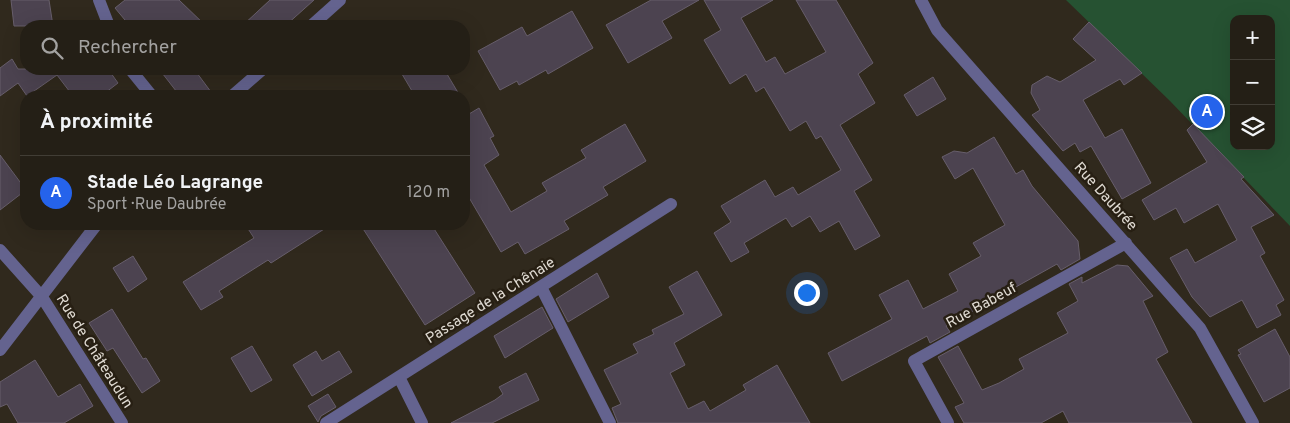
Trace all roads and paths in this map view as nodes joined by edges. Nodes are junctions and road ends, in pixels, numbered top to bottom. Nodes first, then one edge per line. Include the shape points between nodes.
1 (99, 0) edge
2 (340, 0) edge
3 (921, 0) edge
4 (107, 20) edge
5 (318, 20) edge
6 (135, 75) edge
7 (256, 75) edge
8 (147, 90) edge
9 (239, 90) edge
10 (671, 204) dead end
11 (92, 230) edge
12 (1126, 243) junction
13 (0, 250) edge
14 (541, 287) junction
15 (42, 297) junction
16 (0, 350) edge
17 (399, 377) junction
18 (122, 423) edge
19 (326, 423) edge
20 (422, 423) edge
21 (610, 423) edge
22 (948, 423) edge
23 (1253, 423) edge

1 - 4 street
2 - 5 street
3 - 12 street, Rue Daubrée via 937,30
6 - 8 street
7 - 9 street
10 - 14 street, Passage de la Chênaie
11 - 15 street
12 - 22 street, Rue Babeuf via 914,360
12 - 23 street, Rue Daubrée via 1200,328
13 - 15 street, Rue de Châteaudun
14 - 17 street, Passage de la Chênaie
14 - 21 street
15 - 16 street
15 - 18 street, Rue de Châteaudun
17 - 19 street, Passage de la Chênaie
17 - 20 street

